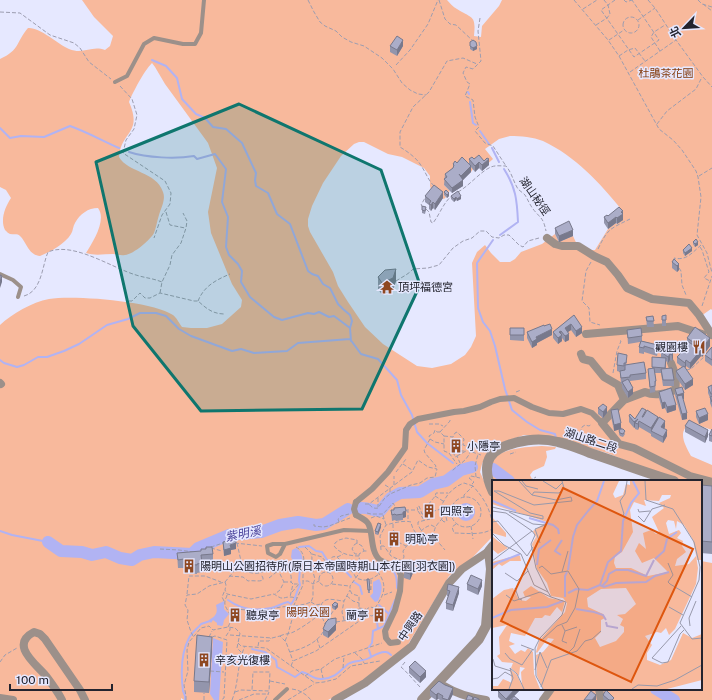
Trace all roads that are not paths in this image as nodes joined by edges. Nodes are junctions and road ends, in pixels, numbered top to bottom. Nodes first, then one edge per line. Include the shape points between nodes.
1 (204, 0) edge
2 (115, 82) road end
3 (547, 238) road end
4 (0, 274) edge
5 (18, 297) road end
6 (586, 334) dead end
7 (712, 336) edge
8 (581, 354) dead end
9 (671, 364) dead end
10 (624, 400) junction
11 (600, 421) junction
12 (671, 480) edge
13 (701, 480) edge
14 (702, 480) edge
15 (712, 484) edge
16 (702, 485) edge
17 (702, 489) edge
18 (492, 490) edge
19 (712, 492) edge
20 (370, 531) junction
21 (285, 544) junction
22 (491, 549) edge
23 (398, 642) dead end
24 (438, 683) junction
25 (287, 686) road end
26 (550, 690) edge
27 (599, 690) edge
28 (424, 697) edge
29 (0, 698) edge
30 (13, 700) edge
31 (62, 700) edge
32 (85, 700) edge
33 (275, 700) edge
34 (335, 700) edge
35 (486, 700) edge
36 (543, 700) edge
37 (601, 700) edge

1 - 2 lane via 201,33 194,44 154,38 144,44 127,76
3 - 7 street via 562,246 578,246 607,262 626,288 652,299 688,303 699,314
4 - 5 lane via 21,287
6 - 7 street via 678,326
8 - 10 street via 583,359 591,361 604,377 618,385
9 - 10 street via 675,372 675,390 658,394 645,392
10 - 11 street
11 - 13 street via 619,444 634,448
11 - 20 street, bridge via 592,413 582,409 563,414 549,413 514,398 491,402 475,409 420,419 410,424 404,436 405,448 380,482 356,502 356,515 370,525
12 - 18 street, 湖山路二段 via 558,442 536,440 513,443 493,452 487,467 488,482
14 - 15 street
15 - 16 street
17 - 19 street
20 - 21 lane via 344,530
20 - 23 street via 380,560 397,567 401,575 395,610 385,631 390,643
21 - 21 lane via 276,557 268,553 267,546
22 - 24 street via 486,626 479,639
22 - 34 street, 中興路 via 462,569 449,583 412,646 365,683
24 - 28 street
24 - 35 street via 454,692
25 - 33 lane
26 - 36 street
27 - 37 street
29 - 30 street
31 - 32 street via 46,676 28,658 23,645 28,635 34,632 45,639

